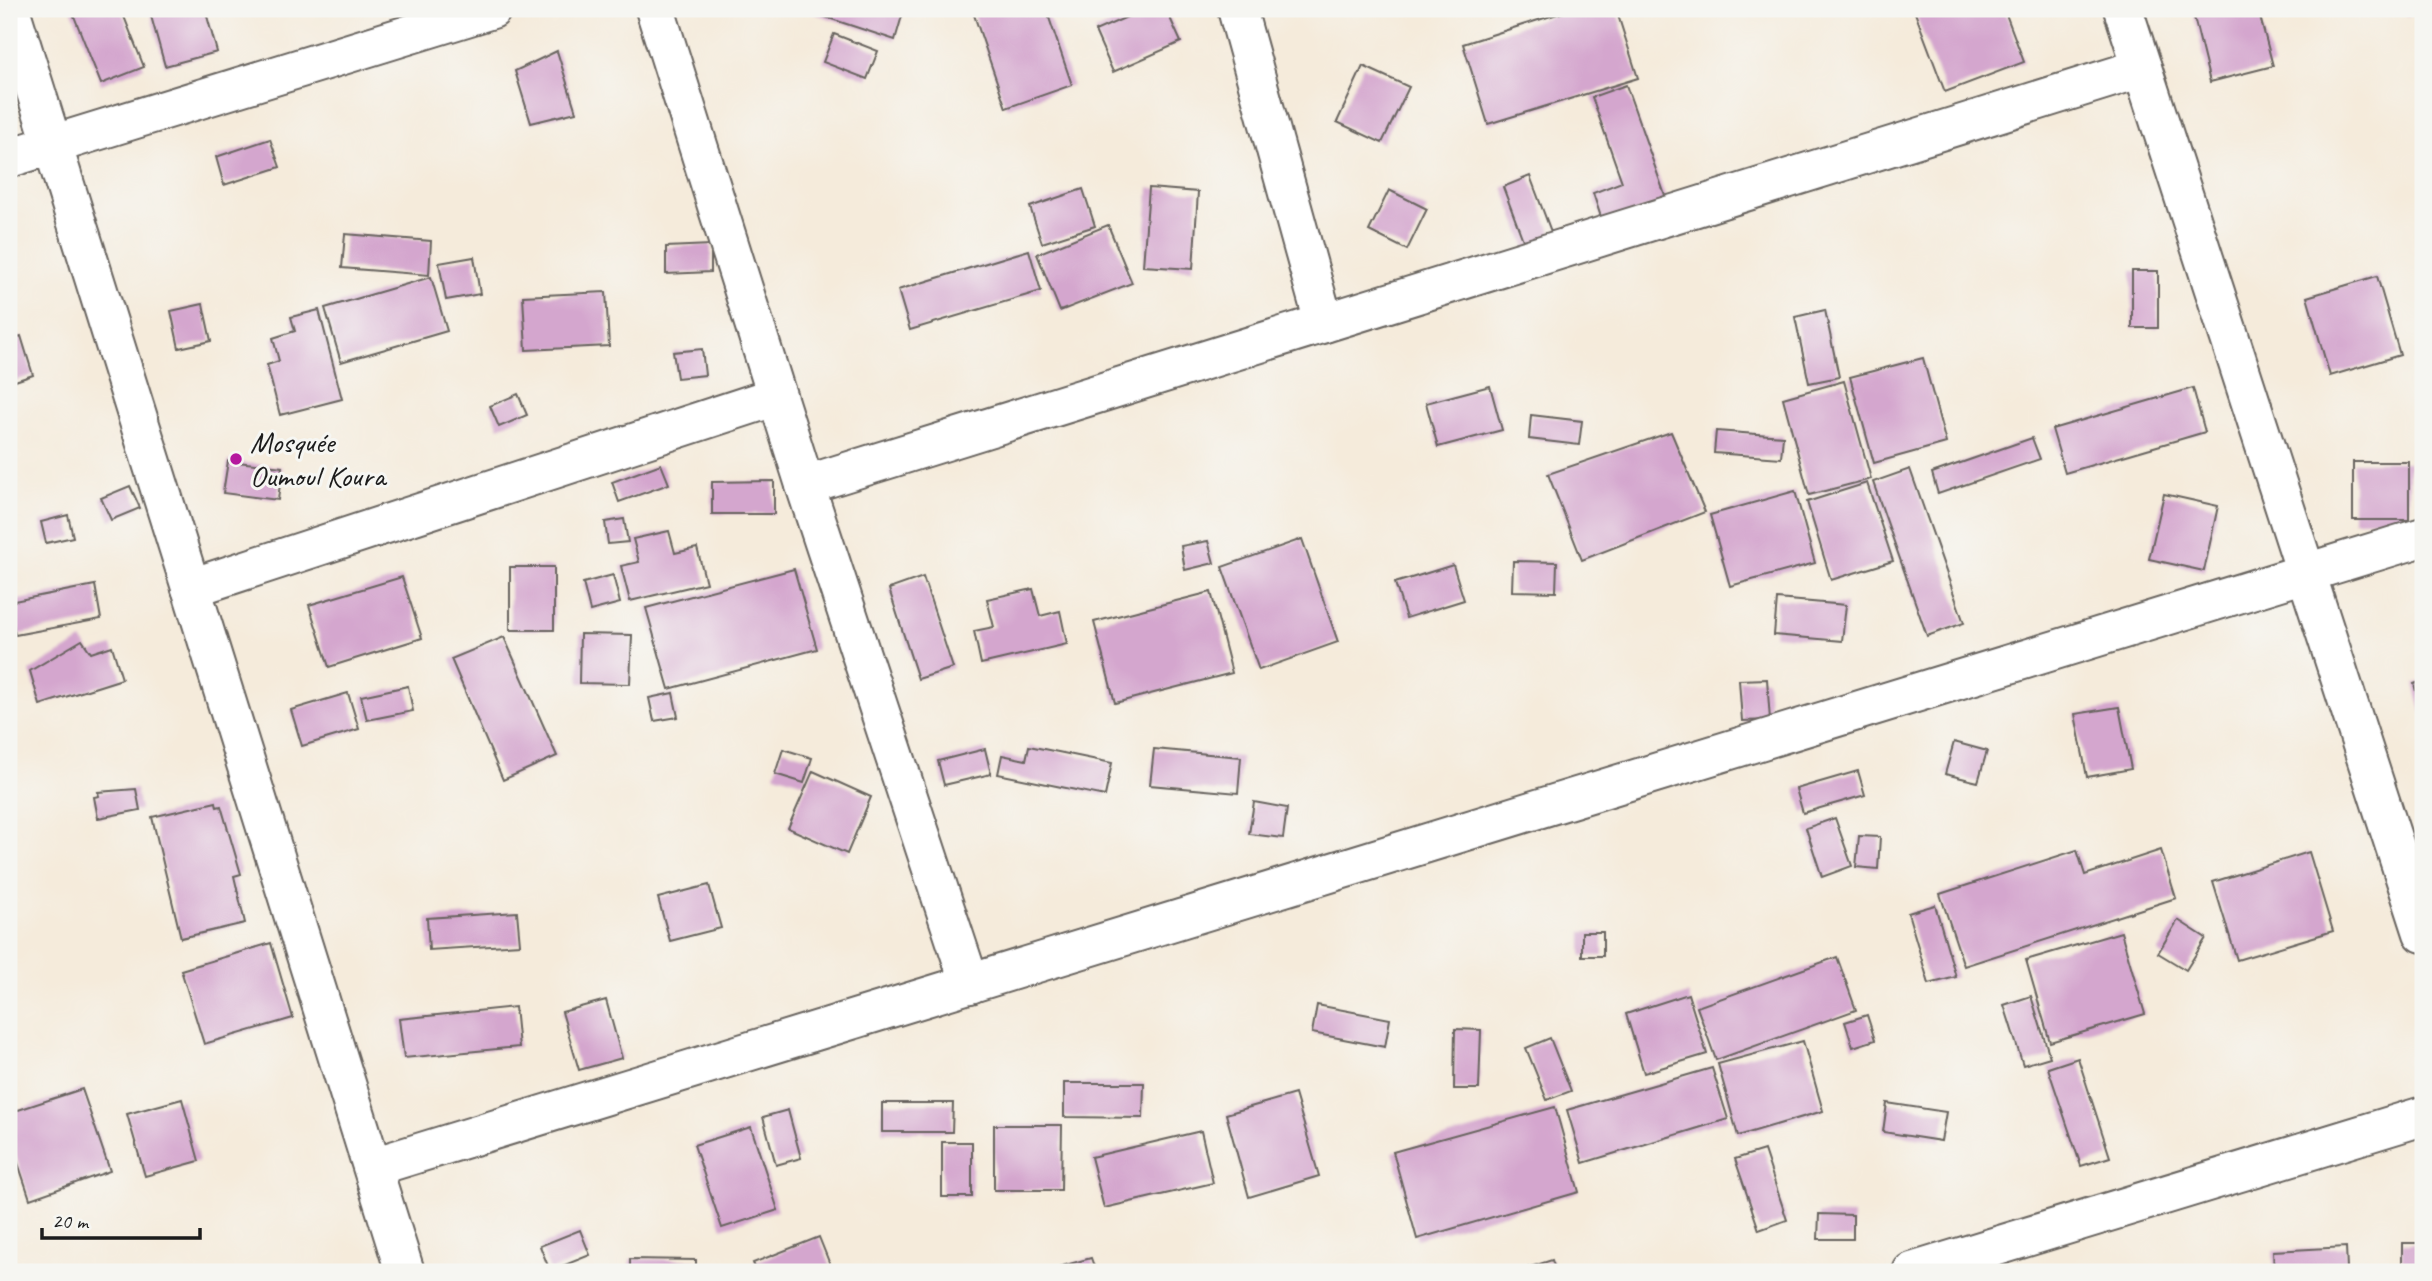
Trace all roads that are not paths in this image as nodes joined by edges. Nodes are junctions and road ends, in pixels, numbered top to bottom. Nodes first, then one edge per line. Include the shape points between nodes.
1 (10, 9) edge
2 (492, 9) edge
3 (654, 9) edge
4 (1237, 9) edge
5 (2123, 9) edge
6 (2142, 68) junction
7 (52, 144) junction
8 (9, 158) edge
9 (1324, 323) junction
10 (777, 396) junction
11 (805, 485) junction
12 (2423, 537) edge
13 (2306, 573) junction
14 (191, 588) junction
15 (2423, 933) edge
16 (970, 984) junction
17 (2423, 1116) edge
18 (373, 1167) junction
19 (405, 1272) edge
20 (1912, 1272) edge

1 - 7 street
2 - 7 street
3 - 10 street
4 - 9 street
5 - 6 street
6 - 9 street
6 - 13 street
7 - 8 street
7 - 14 street
9 - 11 street
10 - 11 street
10 - 14 street
11 - 16 street
12 - 13 street
13 - 15 street
13 - 16 street
14 - 18 street
16 - 18 street
17 - 20 street
18 - 19 street

